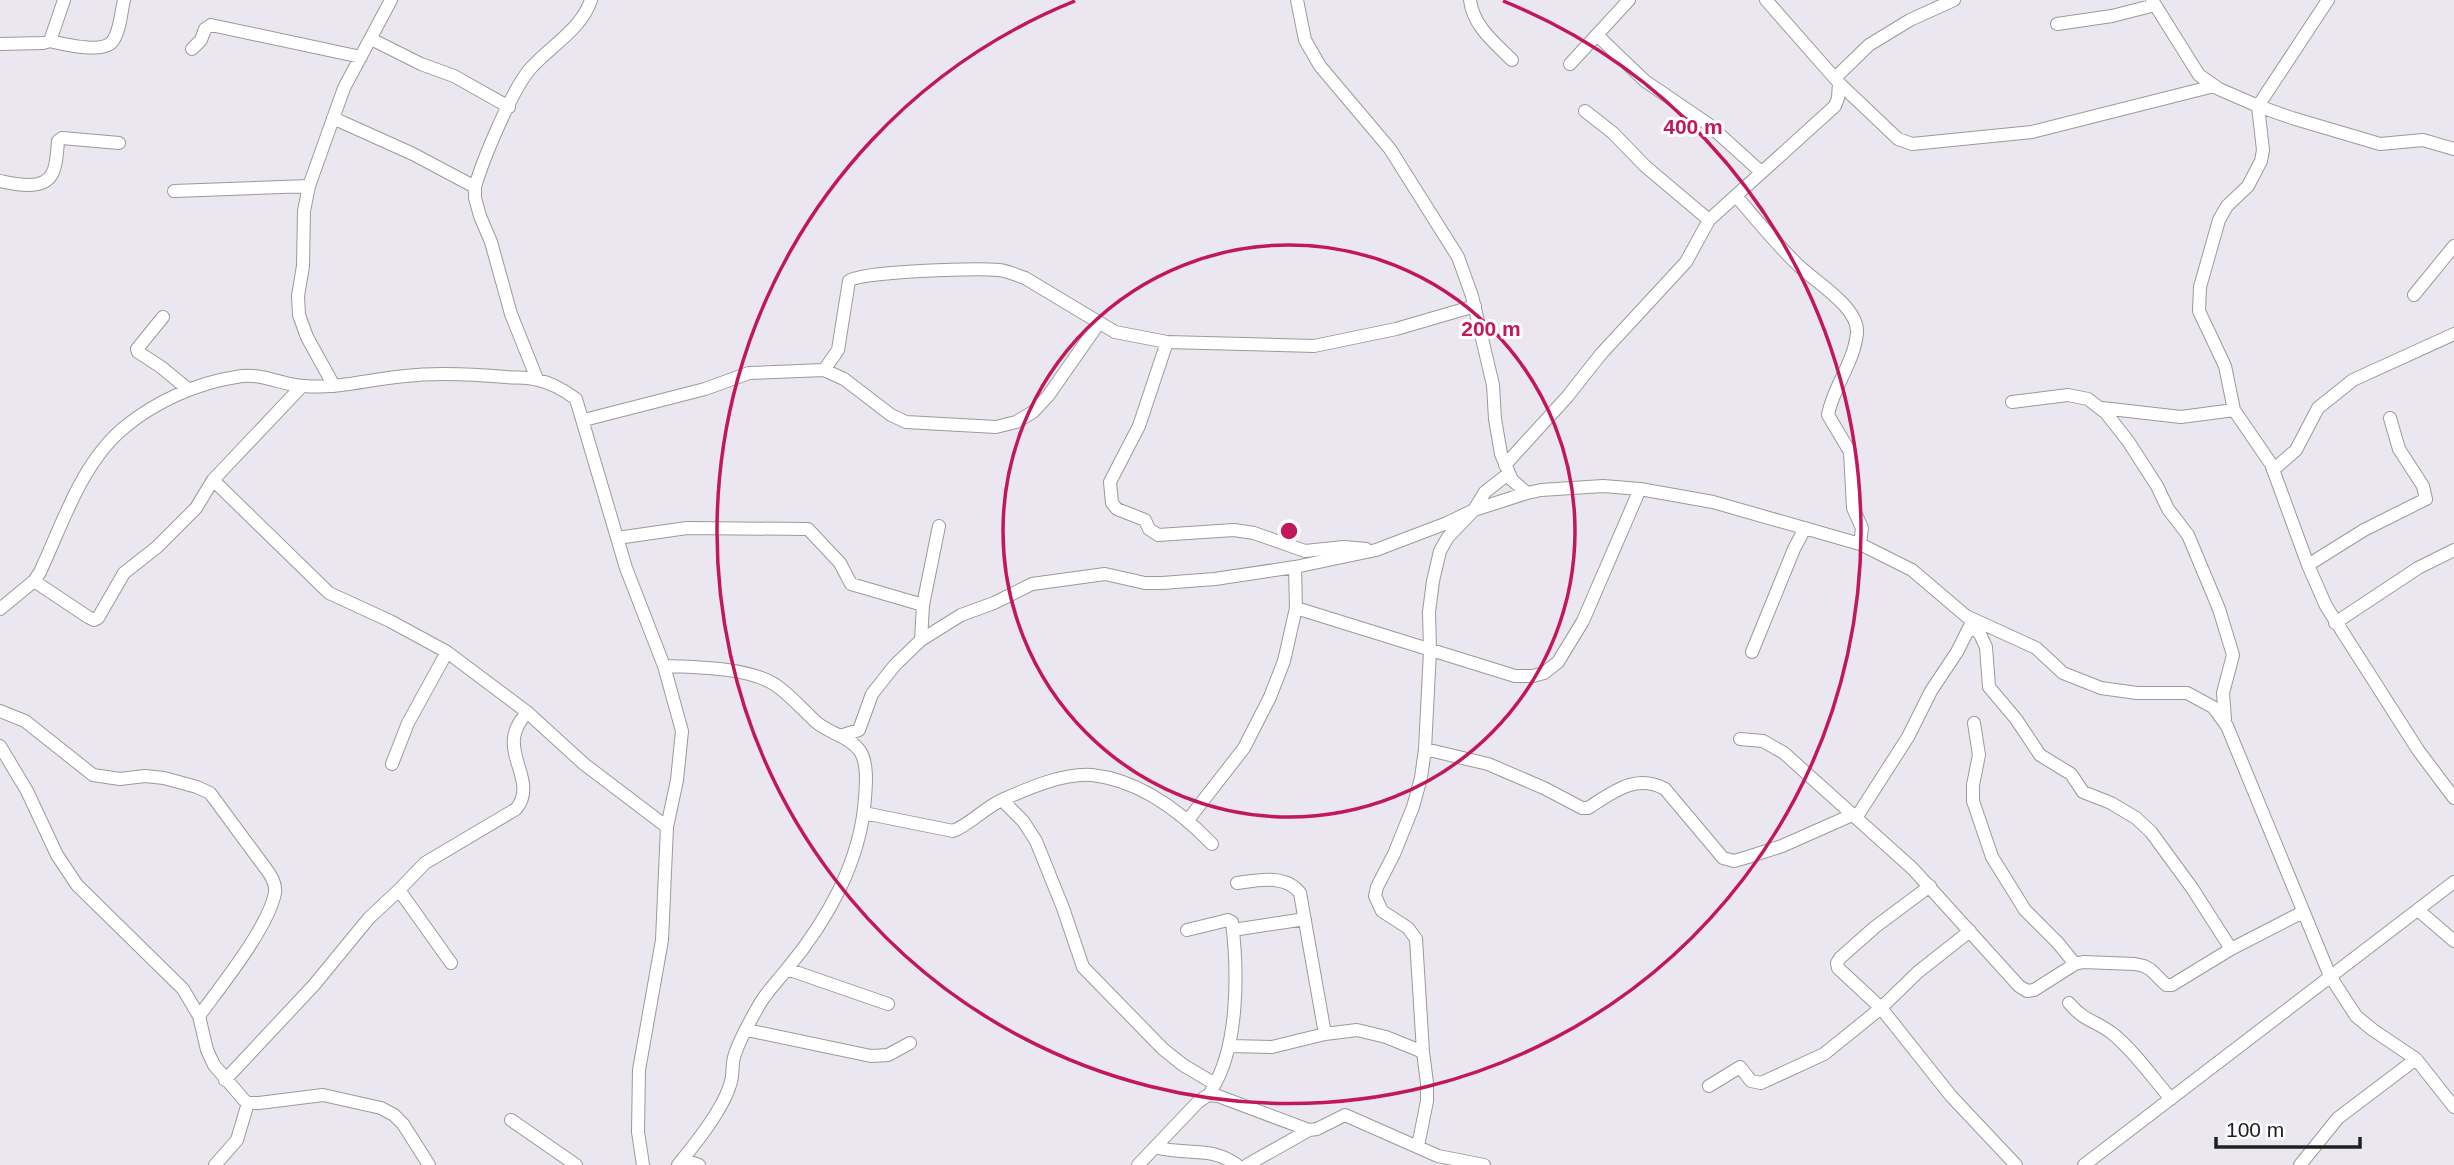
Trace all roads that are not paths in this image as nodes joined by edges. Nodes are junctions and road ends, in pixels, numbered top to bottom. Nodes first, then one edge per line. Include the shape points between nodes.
1 (64, 0) edge
2 (124, 0) edge
3 (391, 0) edge
4 (591, 0) edge
5 (1297, 0) edge
6 (1470, 0) edge
7 (1629, 0) edge
8 (1766, 0) edge
9 (1954, 0) edge
10 (2328, 0) edge
11 (2153, 2) edge
12 (2057, 24) dead end
13 (1597, 35) junction
14 (371, 39) junction
15 (50, 41) junction
16 (0, 44) edge
17 (192, 49) dead end
18 (361, 57) junction
19 (1511, 60) dead end
20 (1570, 64) dead end
21 (1837, 80) junction
22 (2214, 86) junction
23 (2258, 106) junction
24 (509, 107) junction
25 (1585, 111) dead end
26 (333, 118) junction
27 (119, 143) dead end
28 (2454, 149) edge
29 (1762, 172) junction
30 (0, 181) edge
31 (309, 186) junction
32 (475, 187) junction
33 (174, 191) dead end
34 (1736, 196) junction
35 (1709, 220) junction
36 (2454, 246) edge
37 (2414, 295) dead end
38 (1475, 306) junction
39 (163, 317) dead end
40 (1099, 323) junction
41 (2454, 334) edge
42 (1167, 342) junction
43 (824, 370) junction
44 (537, 379) junction
45 (302, 386) junction
46 (334, 386) junction
47 (189, 390) junction
48 (2012, 402) dead end
49 (2102, 408) junction
50 (2234, 410) junction
51 (2390, 418) dead end
52 (584, 420) junction
53 (1507, 470) junction
54 (2273, 470) junction
55 (213, 480) junction
56 (1640, 489) junction
57 (1527, 493) junction
58 (1474, 510) junction
59 (939, 526) dead end
60 (1805, 528) junction
61 (617, 538) junction
62 (1860, 544) junction
63 (1376, 550) junction
64 (2454, 550) edge
65 (2308, 565) junction
66 (1295, 567) junction
67 (34, 581) junction
68 (923, 605) junction
69 (1296, 608) junction
70 (0, 609) edge
71 (1972, 623) junction
72 (2336, 623) junction
73 (920, 640) junction
74 (447, 652) junction
75 (1430, 652) junction
76 (1752, 652) dead end
77 (664, 666) junction
78 (0, 710) edge
79 (527, 712) junction
80 (1974, 723) dead end
81 (2227, 726) junction
82 (840, 736) junction
83 (1740, 739) dead end
84 (0, 746) edge
85 (1425, 749) junction
86 (392, 764) dead end
87 (2454, 798) edge
88 (1002, 800) junction
89 (864, 813) junction
90 (1854, 816) junction
91 (1188, 820) junction
92 (667, 827) junction
93 (1212, 845) dead end
94 (2454, 882) edge
95 (1237, 883) dead end
96 (1930, 886) junction
97 (399, 890) junction
98 (2418, 910) junction
99 (2303, 912) junction
100 (1305, 919) junction
101 (1187, 930) dead end
102 (1233, 930) junction
103 (1970, 932) junction
104 (2454, 941) edge
105 (2231, 949) junction
106 (451, 963) dead end
107 (2075, 964) junction
108 (787, 969) junction
109 (2330, 976) junction
110 (2069, 1003) dead end
111 (888, 1004) dead end
112 (1881, 1008) junction
113 (200, 1016) junction
114 (747, 1030) junction
115 (1325, 1034) junction
116 (910, 1043) dead end
117 (1230, 1046) junction
118 (1423, 1052) junction
119 (2416, 1059) junction
120 (225, 1080) junction
121 (1709, 1086) dead end
122 (1212, 1090) junction
123 (2171, 1099) junction
124 (248, 1103) junction
125 (2454, 1107) edge
126 (511, 1120) dead end
127 (1309, 1130) junction
128 (1418, 1146) junction
129 (1155, 1147) junction
130 (1435, 1160) edge
131 (681, 1162) edge
132 (215, 1165) edge
133 (429, 1165) edge
134 (576, 1165) edge
135 (643, 1165) edge
136 (699, 1165) edge
137 (1138, 1165) edge
138 (1237, 1165) edge
139 (1247, 1165) edge
140 (1484, 1165) edge
141 (2016, 1165) edge
142 (2084, 1165) edge
143 (2300, 1165) edge

1 - 15 street
2 - 15 street via 116,35 103,47
3 - 14 street
4 - 24 street via 578,23 528,72
5 - 38 street via 1305,40 1320,66 1390,149 1458,257
6 - 19 street via 1481,29
7 - 13 street
8 - 21 street
9 - 21 street via 1869,45
10 - 23 street
11 - 12 street via 2100,18
11 - 22 street via 2197,72
13 - 20 street
13 - 29 street via 1646,81 1708,124
14 - 18 street
14 - 24 street
15 - 16 street
17 - 18 street via 211,25
18 - 26 street
21 - 22 street via 1898,139 1912,144 2032,132
21 - 29 street via 1838,98 1830,112
22 - 23 street
23 - 28 street via 2380,144 2423,140
23 - 50 street via 2261,161 2248,186 2219,220 2198,301 2203,323 2225,366
24 - 32 street
25 - 35 street
26 - 31 street
26 - 32 street
27 - 30 street via 62,138 52,174 42,184
29 - 34 street
31 - 33 street
31 - 46 street via 299,315
32 - 44 street via 511,314
34 - 35 street
34 - 62 street via 1800,267 1840,302 1856,326 1849,360 1828,415 1850,452 1853,508 1862,528
35 - 53 street via 1686,262 1601,354
36 - 37 street
38 - 42 street via 1314,346
38 - 53 street
39 - 47 street via 138,352
40 - 42 street via 1115,332
40 - 43 street via 1033,412 996,427 905,422
40 - 43 street via 1010,272 856,276 847,286 838,350
41 - 54 street via 2353,380 2316,409 2296,450
42 - 63 street via 1139,426 1110,482 1117,509 1145,520 1149,530 1158,535 1234,530 1305,551
43 - 52 street via 749,373
44 - 46 street via 430,374
44 - 52 street via 576,399
45 - 46 street
45 - 47 street via 260,374
45 - 55 street
47 - 67 street via 124,427 100,453
48 - 49 street via 2068,395
49 - 50 street via 2181,417
49 - 81 street via 2188,535 2219,609 2233,655 2223,693
50 - 54 street
51 - 65 street via 2399,449 2423,486 2426,499
52 - 61 street
53 - 57 street
53 - 58 street
54 - 65 street
55 - 67 street via 196,508 124,573 99,618 88,617
55 - 74 street via 329,593
56 - 57 street via 1603,486
56 - 60 street via 1713,502
56 - 75 street via 1583,621 1559,662 1544,673 1514,676
57 - 58 street
58 - 63 street
58 - 75 street via 1440,551 1429,612
59 - 68 street
60 - 62 street
60 - 76 street
61 - 68 street via 687,528 808,529 840,563 851,584
61 - 77 street
62 - 71 street via 1912,570
63 - 66 street
64 - 72 street via 2418,568
65 - 72 street
66 - 69 street
66 - 73 street via 1163,583 1105,574 1032,584 961,615
67 - 70 street
68 - 73 street
69 - 75 street
69 - 91 street via 1284,661 1258,722 1244,748
71 - 81 street via 2036,648 2063,673 2101,688 2192,694 2213,707
71 - 90 street via 1908,737
71 - 105 street via 1986,647 1991,690 2040,755 2071,774 2083,792 2142,823
72 - 87 street
73 - 82 street via 872,694 859,730
74 - 79 street
74 - 86 street via 422,694
75 - 85 street
77 - 82 street via 761,678 777,686 819,725
77 - 92 street via 682,731
78 - 113 street via 25,722 93,775 164,778 209,793 269,873 275,891 265,917
79 - 92 street via 584,764
79 - 97 street via 514,737 523,801 425,863
80 - 107 street via 1979,755 1973,801 1992,857 2025,910
81 - 99 street
82 - 89 street via 863,760
83 - 90 street via 1777,748
84 - 113 street via 77,885 183,989
85 - 90 street via 1488,764 1582,808 1622,787 1654,782 1728,860 1734,861
85 - 118 street via 1413,807 1375,896 1382,911 1416,939
88 - 89 street via 953,831
88 - 91 street via 1064,777 1092,775 1158,799
88 - 122 street via 1036,841 1083,967 1163,1049
89 - 108 street via 851,863 834,898
90 - 96 street
91 - 93 street
92 - 135 street via 662,940 639,1070 638,1132
94 - 98 street
95 - 100 street via 1284,880 1300,893
96 - 103 street
96 - 112 street via 1837,963
97 - 106 street
97 - 120 street
98 - 104 street
98 - 109 street
99 - 105 street
99 - 109 street
100 - 102 street
100 - 115 street
101 - 102 street via 1228,920
102 - 117 street
103 - 107 street via 2027,991
103 - 112 street
105 - 107 street via 2169,986 2148,968 2135,964
108 - 111 street
108 - 114 street via 766,994
109 - 119 street via 2356,1016
109 - 123 street
110 - 123 street via 2079,1015 2126,1045
112 - 121 street via 1805,1065 1755,1083 1743,1069 1736,1068
112 - 141 street via 1951,1096
113 - 120 street via 207,1050
114 - 116 street via 871,1056 888,1055
114 - 131 street via 734,1055 726,1096
115 - 117 street via 1272,1047
115 - 118 street via 1357,1030
117 - 122 street
118 - 128 street via 1427,1101
119 - 125 street
119 - 143 street via 2338,1118
120 - 124 street
122 - 127 street
122 - 129 street
123 - 142 street
124 - 132 street via 237,1140
124 - 133 street via 323,1095 381,1108 403,1124
126 - 134 street
127 - 128 street via 1345,1115
127 - 139 street
128 - 130 street
129 - 137 street
129 - 138 street via 1220,1154
130 - 140 street
131 - 136 street

